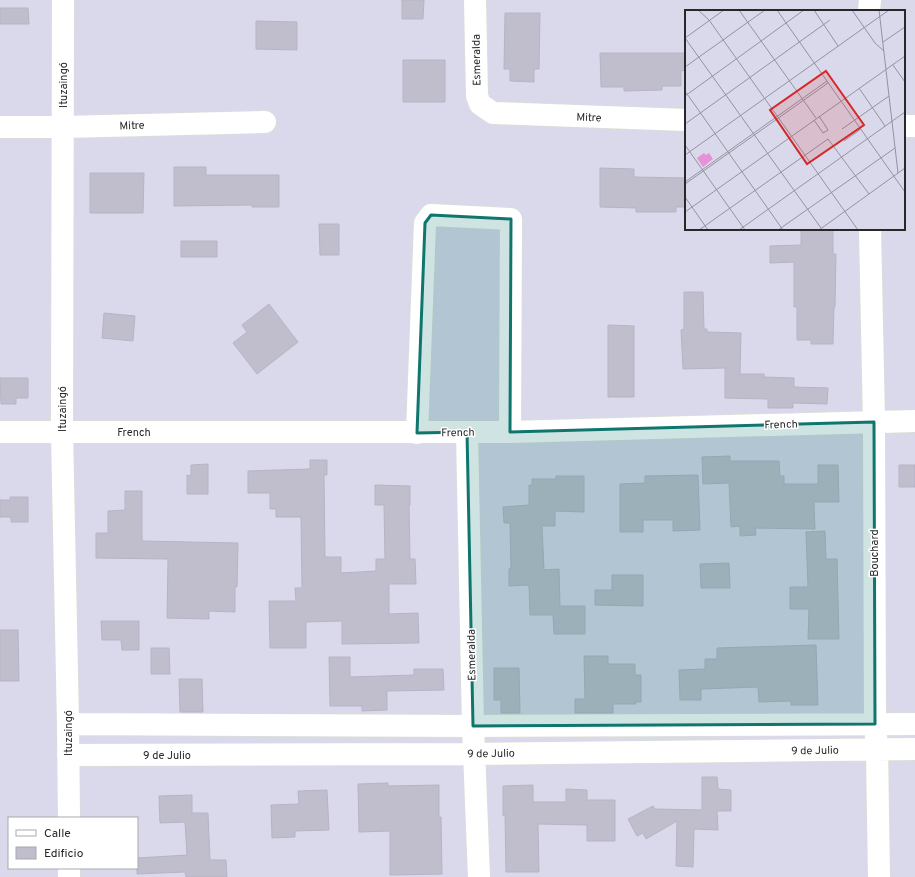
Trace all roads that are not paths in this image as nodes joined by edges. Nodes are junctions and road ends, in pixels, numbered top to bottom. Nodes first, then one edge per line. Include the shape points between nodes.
1 (63, 0) edge
2 (475, 0) edge
3 (870, 0) edge
4 (869, 10) edge
5 (493, 113) joint
6 (685, 120) edge
7 (265, 122) dead end
8 (0, 127) edge
9 (63, 127) junction
10 (870, 230) edge
11 (915, 421) edge
12 (874, 422) junction
13 (0, 432) edge
14 (62, 432) junction
15 (467, 432) junction
16 (510, 432) junction
17 (417, 433) junction
18 (68, 724) junction
19 (875, 724) junction
20 (915, 724) edge
21 (473, 726) junction
22 (877, 749) junction
23 (915, 749) edge
24 (474, 754) junction
25 (68, 755) junction
26 (69, 817) edge
27 (479, 877) edge
28 (879, 877) edge

1 - 9 street, Ituzaingó
2 - 5 street, Esmeralda via 477,96 480,104
3 - 4 street
5 - 6 street, Mitre
7 - 9 street, Mitre
8 - 9 street, Mitre
9 - 14 street, Ituzaingó
10 - 12 street, Bouchard
11 - 12 street, French
12 - 16 street, French
12 - 19 street, Bouchard
13 - 14 street, French
14 - 17 street, French
14 - 18 street, Ituzaingó
15 - 16 street, French
15 - 17 street, French
15 - 21 street, Esmeralda
16 - 17 street via 511,219 431,215 425,223
18 - 21 street
18 - 25 street, Ituzaingó
19 - 20 street
19 - 21 street
19 - 22 street, Bouchard
21 - 24 street, Esmeralda
22 - 23 street, 9 de Julio
22 - 24 street, 9 de Julio
22 - 28 street, Bouchard
24 - 25 street, 9 de Julio
24 - 27 street, Esmeralda
25 - 26 street, Ituzaingó

